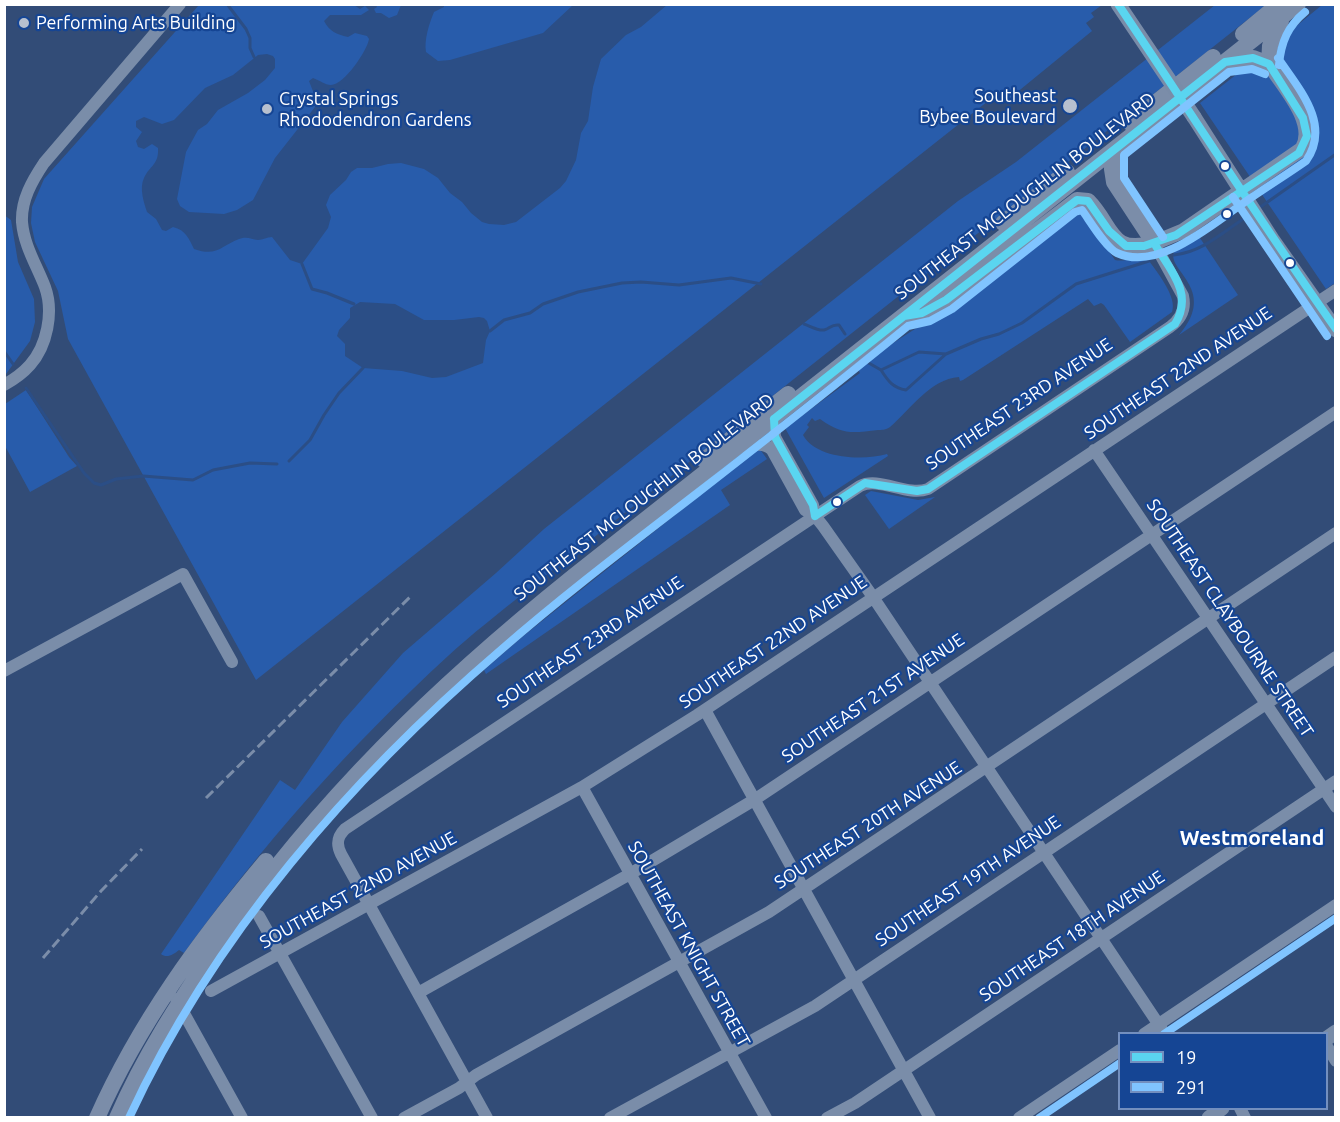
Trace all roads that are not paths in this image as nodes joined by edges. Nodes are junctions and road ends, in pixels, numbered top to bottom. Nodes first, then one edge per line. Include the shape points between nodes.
1 (180, 4) edge
2 (1118, 4) edge
3 (1298, 4) edge
4 (1281, 11) edge
5 (1225, 62) junction
6 (1269, 64) junction
7 (1114, 150) junction
8 (1242, 191) junction
9 (1154, 243) junction
10 (1335, 290) edge
11 (1316, 302) junction
12 (904, 316) junction
13 (1335, 330) edge
14 (856, 348) junction
15 (9, 383) edge
16 (1335, 412) edge
17 (774, 420) junction
18 (738, 448) junction
19 (1094, 450) junction
20 (816, 516) junction
21 (1335, 533) edge
22 (1150, 534) junction
23 (873, 597) junction
24 (1208, 619) junction
25 (1335, 657) edge
26 (232, 662) dead end
27 (4, 671) edge
28 (930, 682) junction
29 (1265, 704) junction
30 (705, 710) junction
31 (986, 768) junction
32 (1335, 781) edge
33 (582, 787) junction
34 (1323, 789) junction
35 (754, 800) junction
36 (1335, 807) edge
37 (1043, 853) junction
38 (630, 874) junction
39 (804, 889) junction
40 (369, 904) junction
41 (1335, 905) edge
42 (260, 916) dead end
43 (1101, 938) junction
44 (280, 954) junction
45 (678, 961) junction
46 (853, 979) junction
47 (170, 987) junction
48 (211, 991) dead end
49 (418, 993) junction
50 (179, 1004) junction
51 (1162, 1029) edge
52 (1118, 1051) edge
53 (728, 1052) junction
54 (904, 1070) junction
55 (467, 1082) junction
56 (98, 1118) edge
57 (117, 1118) edge
58 (242, 1118) edge
59 (372, 1118) edge
60 (404, 1118) edge
61 (487, 1118) edge
62 (610, 1118) edge
63 (766, 1118) edge
64 (827, 1118) edge
65 (930, 1118) edge
66 (1019, 1118) edge

1 - 15 street via 44,163 28,190 23,210 24,236 46,290 49,309 37,356
2 - 8 main road, bridge
3 - 4 highway, SOUTHEAST MCLOUGHLIN BOULEVARD
4 - 5 highway, SOUTHEAST MCLOUGHLIN BOULEVARD
4 - 6 highway via 1270,45
4 - 14 highway, SOUTHEAST MCLOUGHLIN BOULEVARD
5 - 6 highway via 1253,58
5 - 7 highway, SOUTHEAST MCLOUGHLIN BOULEVARD
6 - 8 main road via 1303,118 1307,139 1299,153
7 - 9 highway via 1114,182
7 - 12 highway, SOUTHEAST MCLOUGHLIN BOULEVARD
8 - 9 main road via 1183,231
8 - 11 main road
9 - 12 highway via 1126,246 1109,231 1088,201 1077,200 946,300 928,312
9 - 20 street, SOUTHEAST 23RD AVENUE via 1183,296 1184,308 1175,324 928,489 917,491 866,483
10 - 11 street, SOUTHEAST 22ND AVENUE
11 - 13 main road
11 - 19 street, SOUTHEAST 22ND AVENUE
12 - 14 highway, SOUTHEAST MCLOUGHLIN BOULEVARD
14 - 17 highway, SOUTHEAST MCLOUGHLIN BOULEVARD
14 - 47 highway, SOUTHEAST MCLOUGHLIN BOULEVARD via 503,620 424,691 292,830 222,912
16 - 22 street, SOUTHEAST 21ST AVENUE
17 - 18 highway, SOUTHEAST MCLOUGHLIN BOULEVARD
17 - 20 street via 775,436
18 - 20 street via 768,446 805,510
18 - 50 highway, SOUTHEAST MCLOUGHLIN BOULEVARD via 520,619 400,728 277,864
19 - 22 street, SOUTHEAST CLAYBOURNE STREET
19 - 23 street, SOUTHEAST 22ND AVENUE
20 - 23 street
20 - 40 street, SOUTHEAST 23RD AVENUE via 341,833 337,841 341,854
21 - 24 street, SOUTHEAST 20TH AVENUE
22 - 24 street, SOUTHEAST CLAYBOURNE STREET
22 - 28 street, SOUTHEAST 21ST AVENUE
23 - 28 street
23 - 30 street, SOUTHEAST 22ND AVENUE
24 - 29 street, SOUTHEAST CLAYBOURNE STREET
24 - 31 street, SOUTHEAST 20TH AVENUE
25 - 29 street, SOUTHEAST 19TH AVENUE
26 - 27 street via 183,574
28 - 31 street
28 - 35 street, SOUTHEAST 21ST AVENUE
29 - 34 street, SOUTHEAST CLAYBOURNE STREET
29 - 37 street, SOUTHEAST 19TH AVENUE
30 - 33 street, SOUTHEAST 22ND AVENUE
30 - 35 street
31 - 37 street
31 - 39 street, SOUTHEAST 20TH AVENUE
32 - 34 street, SOUTHEAST 18TH AVENUE
33 - 38 street, SOUTHEAST KNIGHT STREET
33 - 40 street, SOUTHEAST 22ND AVENUE
34 - 36 street, SOUTHEAST CLAYBOURNE STREET
34 - 43 street, SOUTHEAST 18TH AVENUE
35 - 38 street, SOUTHEAST 21ST AVENUE
35 - 39 street
37 - 43 street
37 - 46 street, SOUTHEAST 19TH AVENUE
38 - 45 street, SOUTHEAST KNIGHT STREET
38 - 49 street, SOUTHEAST 21ST AVENUE
39 - 45 street, SOUTHEAST 20TH AVENUE via 735,932
39 - 46 street
40 - 44 street, SOUTHEAST 22ND AVENUE
40 - 49 street
41 - 51 street
42 - 44 street
43 - 51 street
43 - 54 street, SOUTHEAST 18TH AVENUE
44 - 48 street, SOUTHEAST 22ND AVENUE
44 - 59 street
45 - 53 street, SOUTHEAST KNIGHT STREET
45 - 55 street, SOUTHEAST 20TH AVENUE
46 - 53 street, SOUTHEAST 19TH AVENUE via 802,1014
46 - 54 street
47 - 50 street
47 - 56 highway, SOUTHEAST MCLOUGHLIN BOULEVARD via 128,1056
49 - 55 street
50 - 57 highway, SOUTHEAST MCLOUGHLIN BOULEVARD
50 - 58 street
52 - 66 street
53 - 62 street, SOUTHEAST 19TH AVENUE
53 - 63 street, SOUTHEAST KNIGHT STREET
54 - 64 street, SOUTHEAST 18TH AVENUE
54 - 65 street
55 - 60 street, SOUTHEAST 20TH AVENUE
55 - 61 street

